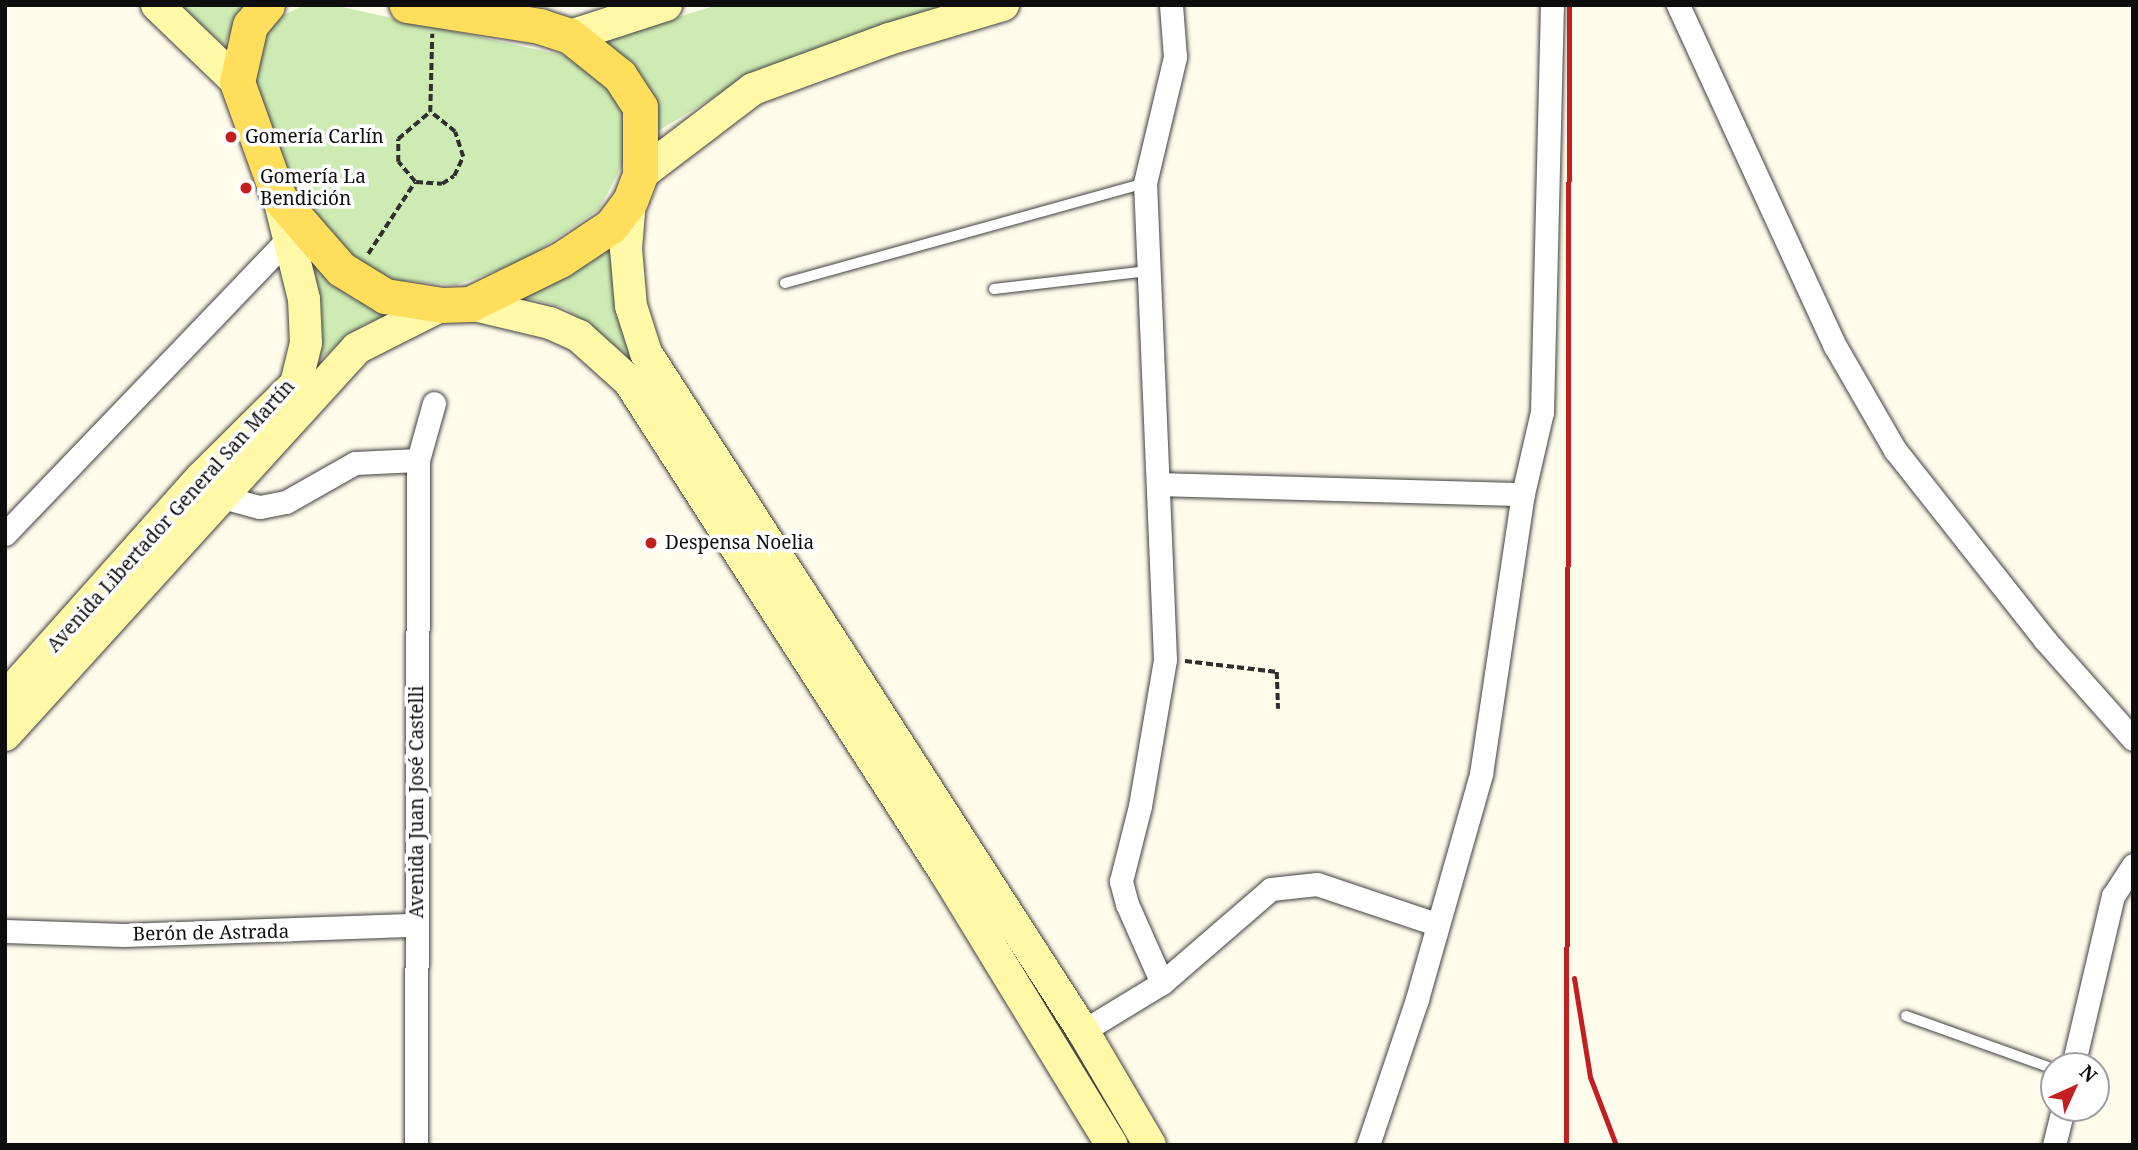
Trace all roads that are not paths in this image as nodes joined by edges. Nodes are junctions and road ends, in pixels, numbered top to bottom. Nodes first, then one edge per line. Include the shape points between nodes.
1 (157, 5) edge
2 (267, 5) edge
3 (507, 5) edge
4 (666, 5) edge
5 (1003, 5) edge
6 (1171, 5) edge
7 (1552, 5) edge
8 (1678, 5) edge
9 (419, 9) edge
10 (555, 31) junction
11 (237, 82) junction
12 (1145, 183) junction
13 (635, 188) junction
14 (279, 198) junction
15 (287, 240) junction
16 (1148, 271) junction
17 (785, 283) dead end
18 (994, 289) dead end
19 (456, 304) junction
20 (433, 403) dead end
21 (418, 460) junction
22 (1158, 484) junction
23 (212, 487) junction
24 (1523, 494) junction
25 (5, 534) edge
26 (5, 698) edge
27 (5, 735) edge
28 (2133, 739) edge
29 (2133, 865) edge
30 (1437, 924) junction
31 (416, 925) junction
32 (5, 930) edge
33 (1162, 983) junction
34 (1906, 1017) dead end
35 (1083, 1031) junction
36 (2076, 1052) edge
37 (2040, 1064) edge
38 (2060, 1122) edge
39 (416, 1145) edge
40 (1112, 1145) edge
41 (1150, 1145) edge
42 (1368, 1145) edge
43 (2054, 1145) edge

1 - 11 street
2 - 11 main road via 250,25
3 - 10 main road
4 - 10 street
5 - 13 street via 889,39 753,89
6 - 12 street via 1175,57
7 - 24 street via 1542,412
8 - 28 street via 1835,346 1895,450 2045,640
9 - 10 main road
10 - 13 main road via 620,76 640,107
11 - 14 main road
12 - 16 street
12 - 17 lane
13 - 19 main road via 611,226 560,260
13 - 35 street via 626,250 631,306 646,353
14 - 15 street, Avenida Libertador General San Martín
14 - 19 main road via 354,277 385,296
15 - 23 street, Avenida Libertador General San Martín via 304,299 306,343 296,384
15 - 25 street
16 - 18 lane
16 - 22 street
19 - 23 street, Avenida Libertador General San Martín via 357,348
19 - 40 street via 550,323 579,336 629,381 947,875
20 - 21 street, Avenida Juan José Castelli
21 - 23 street via 384,458 355,463 286,502 260,507
21 - 31 street, Avenida Juan José Castelli
22 - 24 street
22 - 33 street via 1166,659 1140,806 1121,880 1126,904
23 - 26 street, Avenida Libertador General San Martín
23 - 27 street, Avenida Libertador General San Martín
24 - 30 street via 1481,774
29 - 36 street via 2113,896
30 - 33 street via 1317,884 1271,890
30 - 42 street
31 - 32 street, Berón de Astrada via 124,935
31 - 39 street, Avenida Juan José Castelli
33 - 35 street
34 - 37 lane
35 - 41 street
38 - 43 street

